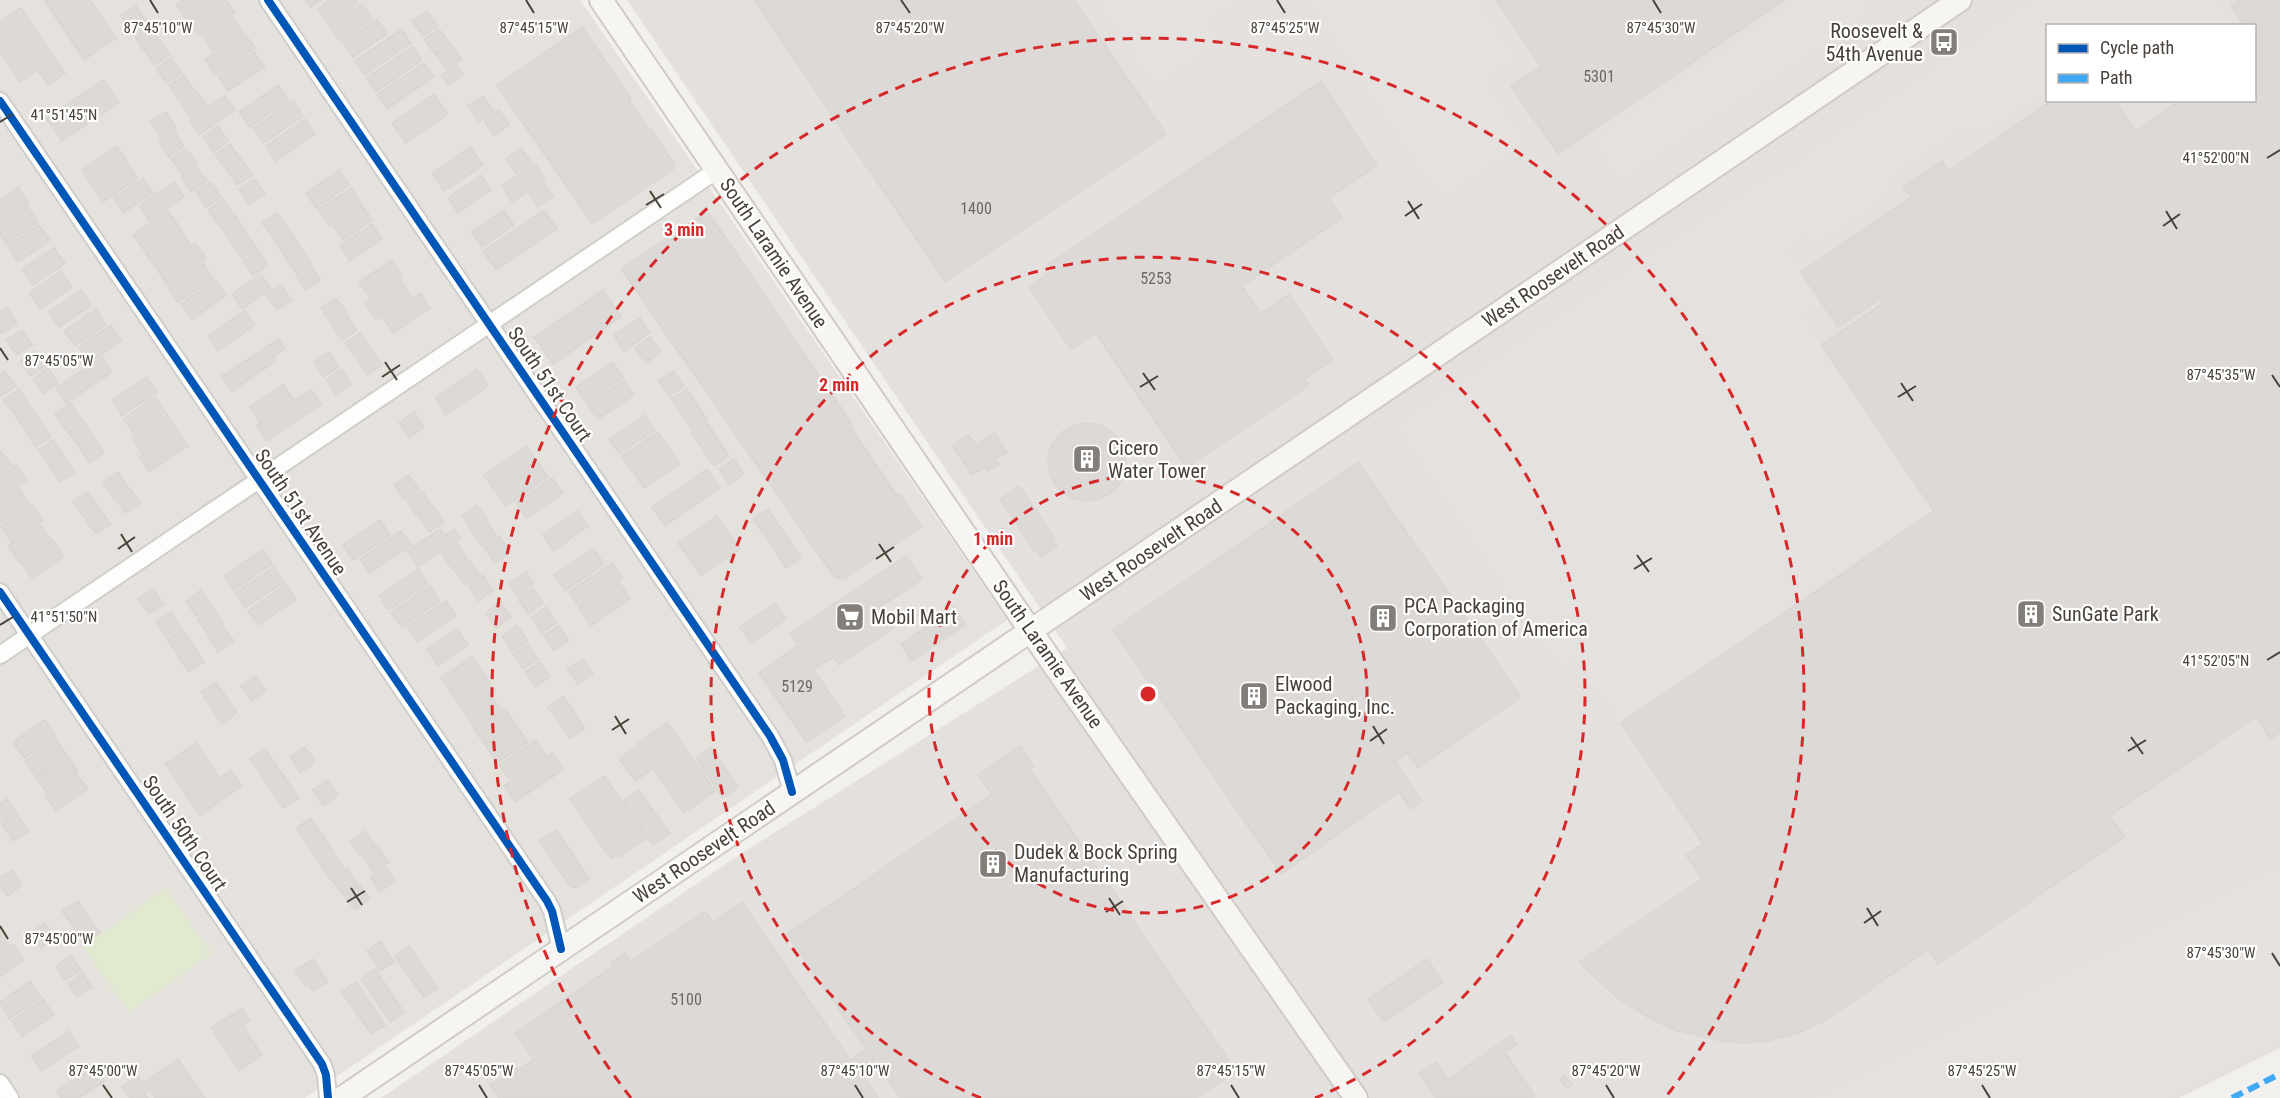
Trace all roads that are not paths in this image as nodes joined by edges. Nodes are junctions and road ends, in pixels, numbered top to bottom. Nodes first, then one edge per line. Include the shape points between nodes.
1 (268, 0) edge
2 (601, 0) edge
3 (1952, 2) edge
4 (0, 101) edge
5 (717, 170) junction
6 (489, 324) junction
7 (259, 480) junction
8 (0, 592) edge
9 (1031, 631) junction
10 (29, 635) junction
11 (0, 655) edge
12 (792, 792) junction
13 (561, 949) junction
14 (0, 1083) edge
15 (10, 1098) edge
16 (328, 1098) edge
17 (342, 1098) edge
18 (1356, 1098) edge

1 - 6 street, South 51st Court
2 - 5 main road, South Laramie Avenue
3 - 9 main road, West Roosevelt Road
4 - 7 street, South 51st Avenue
5 - 6 street
5 - 9 main road, South Laramie Avenue
6 - 7 street
6 - 12 street, South 51st Court via 770,736 783,760
7 - 10 street
7 - 13 street, South 51st Avenue via 547,902
8 - 10 street, South 50th Court
9 - 12 main road, West Roosevelt Road
9 - 18 main road, South Laramie Avenue
10 - 11 street
10 - 16 street, South 50th Court via 322,1064
12 - 13 main road, West Roosevelt Road
13 - 17 main road, West Roosevelt Road
14 - 15 street

